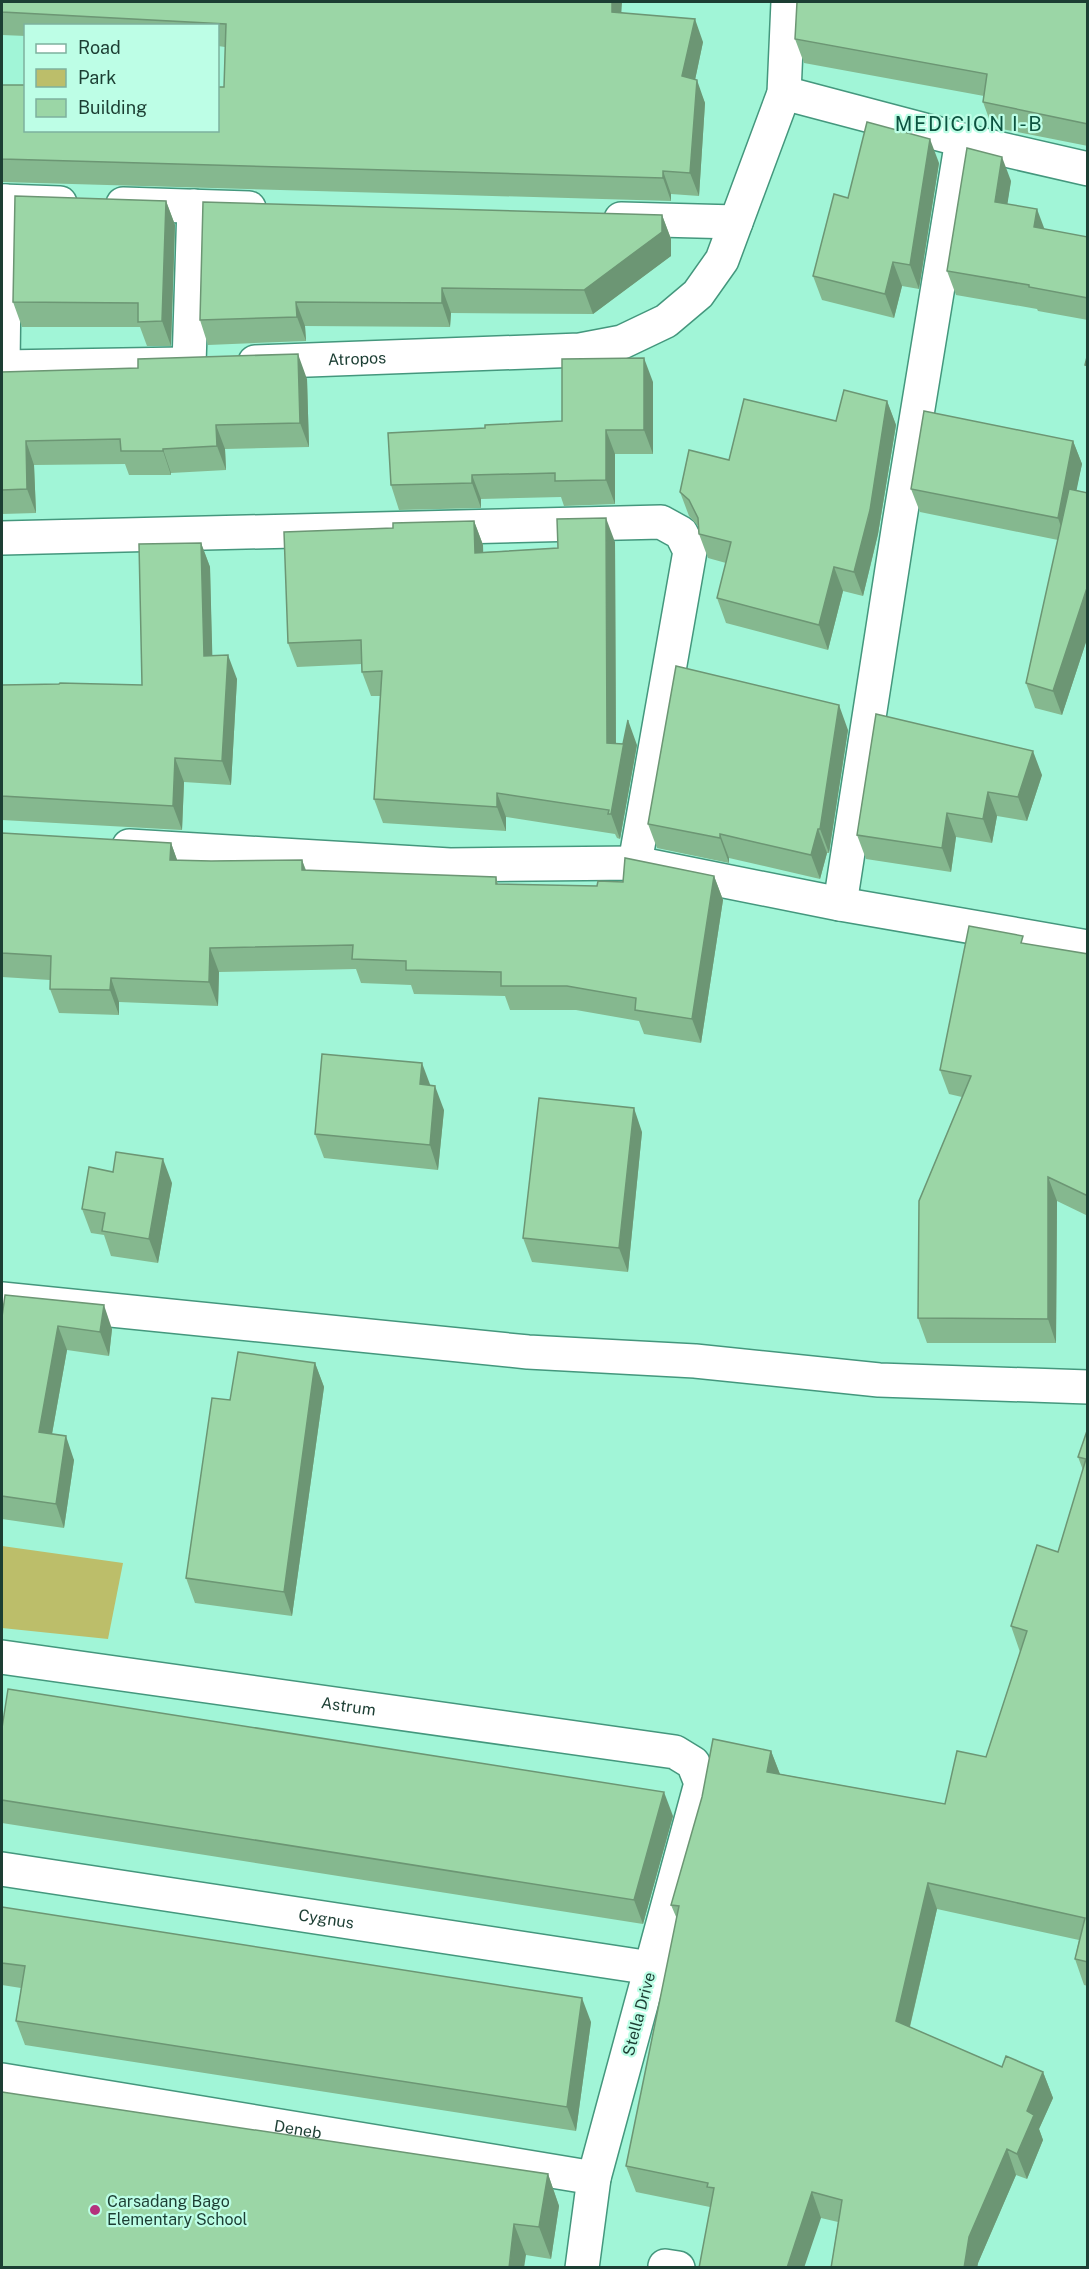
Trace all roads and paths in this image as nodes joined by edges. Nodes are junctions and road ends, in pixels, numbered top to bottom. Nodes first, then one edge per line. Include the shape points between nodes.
1 (788, 2) edge
2 (784, 93) junction
3 (962, 140) junction
4 (1088, 169) edge
5 (3, 201) edge
6 (194, 206) junction
7 (276, 209) edge
8 (594, 218) edge
9 (736, 222) junction
10 (209, 363) junction
11 (2, 367) edge
12 (2, 538) edge
13 (100, 844) edge
14 (635, 863) junction
15 (840, 904) junction
16 (1088, 947) edge
17 (2, 1299) edge
18 (1088, 1387) edge
19 (2, 1657) edge
20 (693, 1763) joint
21 (2, 1869) edge
22 (651, 1968) junction
23 (2, 2080) edge
24 (594, 2178) junction
25 (582, 2268) edge

1 - 2 street, Atropos
2 - 3 street
2 - 9 street, Atropos
3 - 4 street
3 - 15 street
5 - 6 street
5 - 11 street
6 - 7 street
6 - 10 street
8 - 9 street
9 - 10 street, Atropos via 722,260 698,294 666,321 622,342 580,350
10 - 11 street, Atropos
12 - 14 street via 661,522 681,533 690,551
13 - 14 street via 450,865
14 - 15 street
15 - 16 street
17 - 18 street via 528,1352 695,1361 879,1380
19 - 20 street, Astrum via 675,1752
20 - 22 street, Stella Drive via 701,1783
21 - 22 street, Cygnus
22 - 24 street, Stella Drive
23 - 24 street, Deneb
24 - 25 street, Stella Drive

